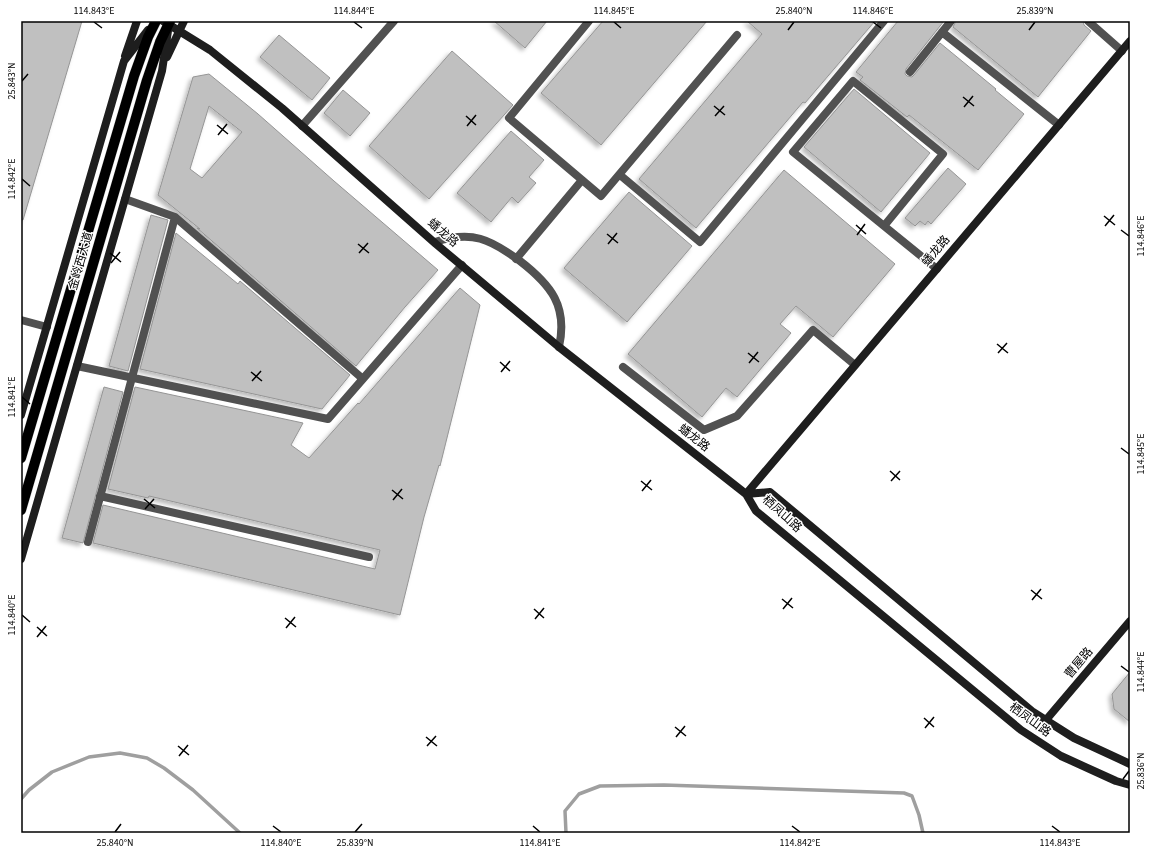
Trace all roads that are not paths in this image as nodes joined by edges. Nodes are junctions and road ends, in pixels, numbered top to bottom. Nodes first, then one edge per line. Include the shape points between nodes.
1 (137, 21) edge
2 (156, 21) edge
3 (184, 21) edge
4 (394, 21) edge
5 (589, 21) edge
6 (884, 21) edge
7 (951, 21) edge
8 (1088, 21) edge
9 (168, 22) edge
10 (179, 30) junction
11 (942, 32) junction
12 (737, 34) dead end
13 (1130, 41) edge
14 (1122, 51) junction
15 (124, 60) junction
16 (162, 71) junction
17 (910, 72) dead end
18 (1059, 125) junction
19 (302, 126) junction
20 (620, 174) junction
21 (582, 180) junction
22 (125, 199) junction
23 (175, 217) junction
24 (884, 226) junction
25 (435, 242) junction
26 (516, 259) junction
27 (462, 265) junction
28 (937, 269) junction
29 (21, 320) edge
30 (47, 327) junction
31 (559, 347) junction
32 (77, 366) junction
33 (623, 366) dead end
34 (855, 366) junction
35 (132, 378) junction
36 (363, 379) junction
37 (21, 415) edge
38 (21, 458) edge
39 (746, 494) junction
40 (100, 496) junction
41 (21, 510) edge
42 (88, 542) dead end
43 (369, 557) dead end
44 (21, 559) edge
45 (1130, 621) edge
46 (1046, 720) junction
47 (1130, 764) edge
48 (1130, 785) edge

1 - 15 street
2 - 15 street
2 - 38 main road, 金岭西大道 via 134,76
3 - 10 street
4 - 19 street
5 - 21 street via 509,118
6 - 20 street via 700,242
7 - 11 street
8 - 14 street
9 - 10 street, 蟠龙路
9 - 16 street
9 - 41 main road, 金岭西大道 via 147,80
10 - 16 street
10 - 19 street, 蟠龙路 via 210,50
11 - 17 street
11 - 18 street
12 - 20 street
13 - 14 street, 蟠龙路
14 - 18 street, 蟠龙路
15 - 30 street
16 - 22 street
18 - 28 street, 蟠龙路
19 - 25 street, 蟠龙路
20 - 21 street via 601,196
21 - 26 street
22 - 23 street
22 - 32 street
23 - 35 street
23 - 36 street
24 - 24 street via 943,154 853,81 793,152
24 - 28 street
25 - 26 street via 457,237 480,238 499,246
25 - 27 street, 蟠龙路
26 - 31 street via 538,275 556,299 561,318
27 - 31 street, 蟠龙路
27 - 36 street
28 - 34 street, 蟠龙路
29 - 30 street
30 - 37 street
31 - 39 street, 蟠龙路
32 - 35 street
32 - 44 street
33 - 34 street via 704,430 737,416 813,330
34 - 39 street, 蟠龙路
35 - 36 street via 328,419
35 - 40 street
39 - 46 street, 栖凤山路 via 770,492 1033,712
39 - 48 street, 栖凤山路 via 756,511 1021,730 1061,756
40 - 42 street
40 - 43 street
45 - 46 street, 曹屋路
46 - 47 street, 栖凤山路 via 1074,738

